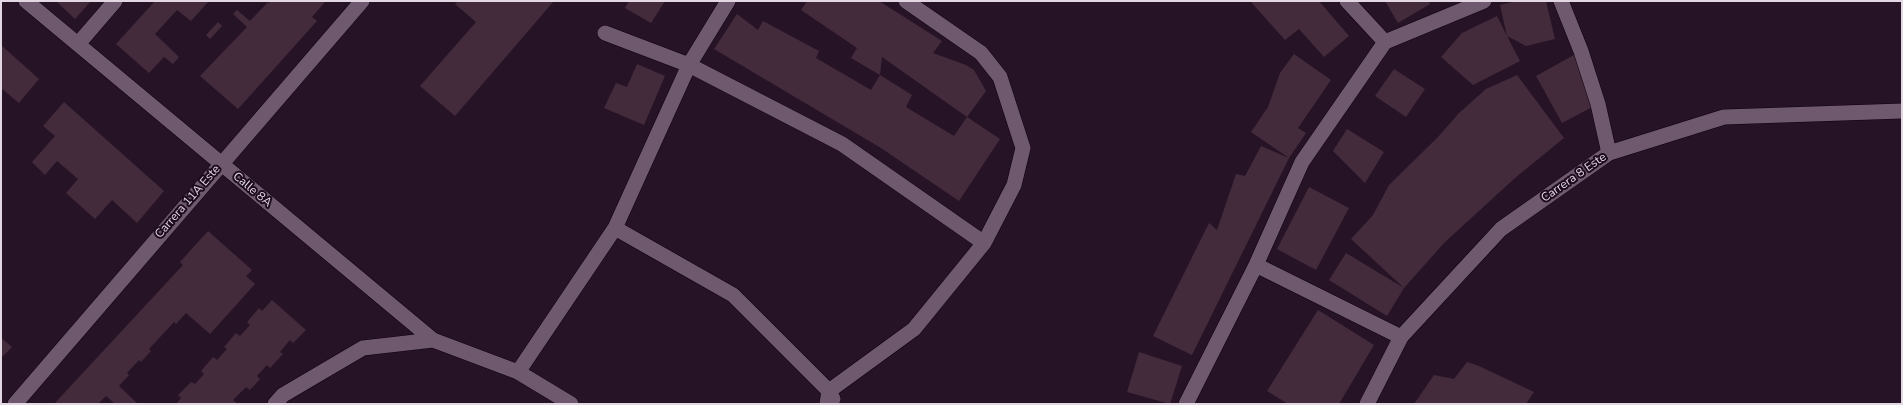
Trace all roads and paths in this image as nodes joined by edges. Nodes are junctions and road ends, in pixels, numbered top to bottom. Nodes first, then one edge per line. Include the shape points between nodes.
1 (26, 1) edge
2 (115, 1) edge
3 (362, 1) edge
4 (728, 1) edge
5 (906, 1) edge
6 (1347, 1) edge
7 (1484, 1) edge
8 (1560, 1) edge
9 (605, 33) dead end
10 (1385, 42) junction
11 (78, 44) junction
12 (689, 65) junction
13 (1902, 111) edge
14 (1610, 153) junction
15 (221, 164) junction
16 (615, 228) junction
17 (984, 243) junction
18 (1256, 265) junction
19 (1401, 337) junction
20 (433, 340) junction
21 (518, 372) junction
22 (830, 399) edge
23 (284, 401) edge
24 (15, 404) edge
25 (571, 404) edge
26 (1186, 404) edge
27 (1367, 404) edge

1 - 11 street, Calle 8A
2 - 11 street
3 - 15 street, Carrera 11A Este
4 - 12 street
5 - 17 street via 981,53 1000,77 1024,148 1014,185
6 - 10 street
7 - 10 street
8 - 14 street via 1581,51
9 - 12 street
10 - 18 street via 1302,162
11 - 15 street, Calle 8A
12 - 16 street
12 - 17 street via 842,144
13 - 14 street, Carrera 8 Este via 1724,117
14 - 19 street, Carrera 8 Este via 1500,228
15 - 20 street, Calle 8A
15 - 24 street, Carrera 11A Este
16 - 21 street
16 - 22 street via 733,294
17 - 22 street via 914,329
18 - 19 street
18 - 26 street
19 - 27 street, Carrera 8 Este
20 - 21 street
20 - 23 street via 363,348
21 - 25 street

